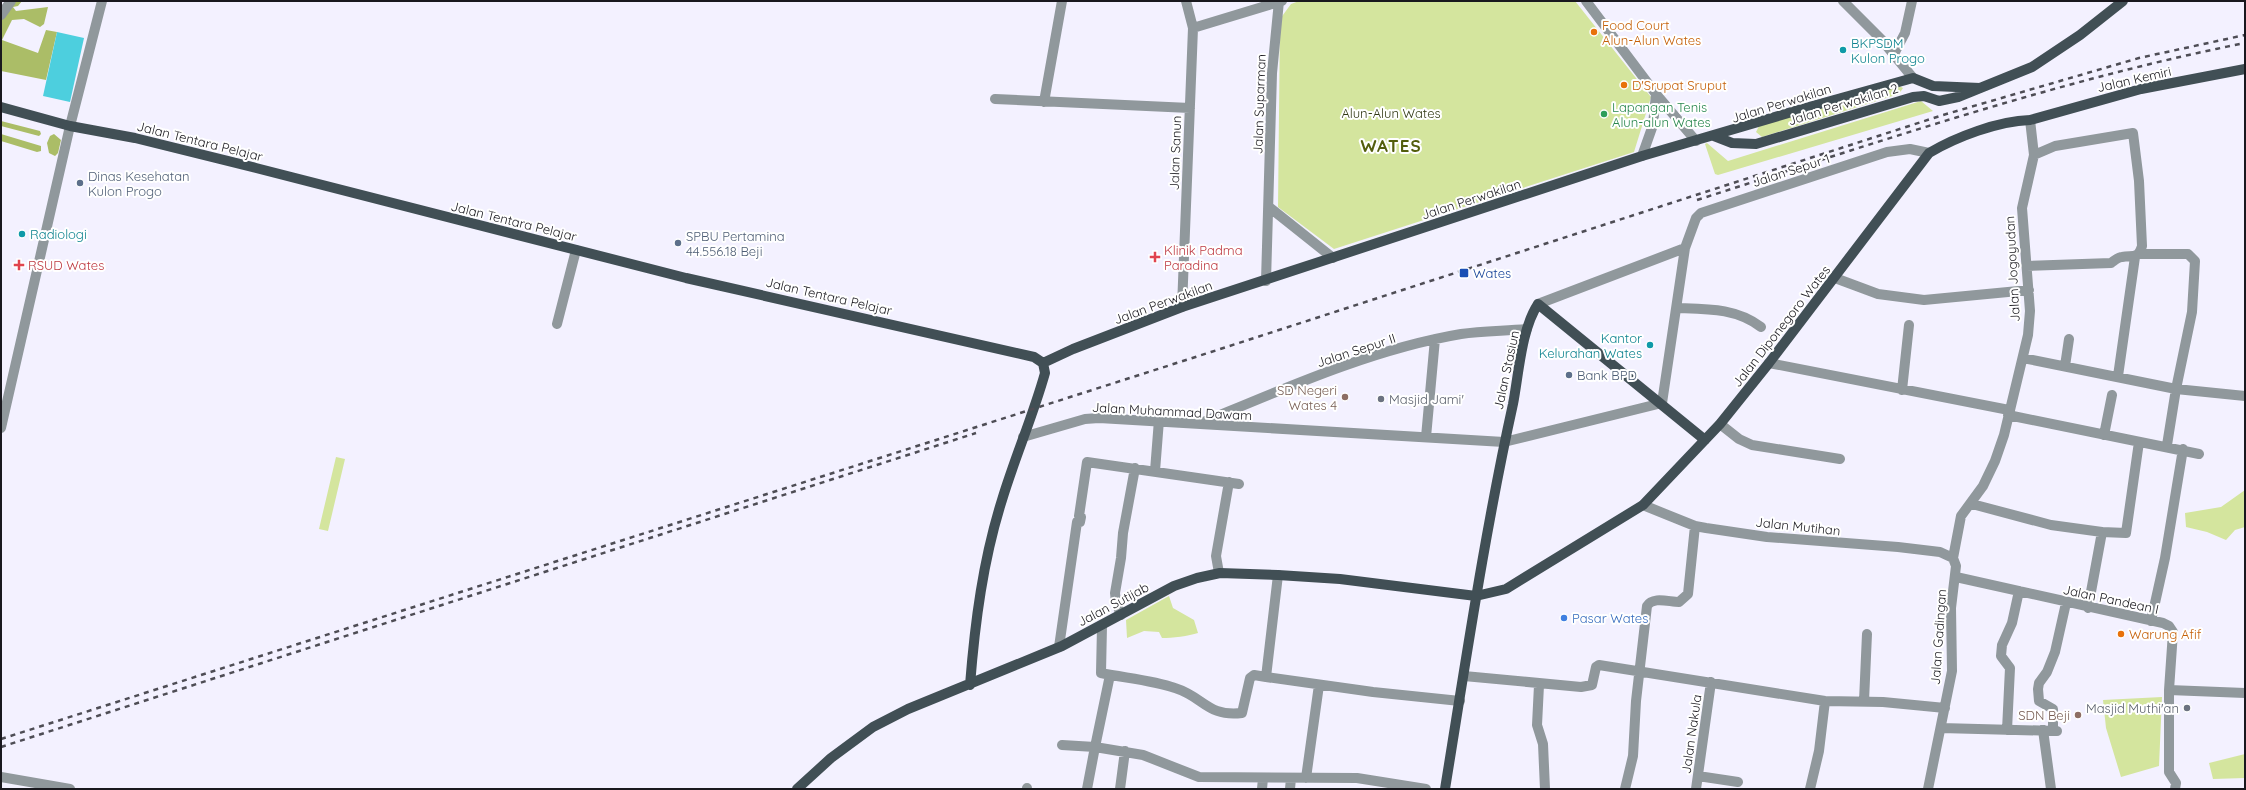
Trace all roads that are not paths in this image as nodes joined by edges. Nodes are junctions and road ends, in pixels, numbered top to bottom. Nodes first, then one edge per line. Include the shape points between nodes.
1 (11, 1) edge
2 (102, 1) edge
3 (1062, 1) edge
4 (1186, 1) edge
5 (1280, 1) edge
6 (1586, 1) edge
7 (1912, 1) edge
8 (2123, 1) edge
9 (1847, 2) edge
10 (1, 15) edge
11 (1193, 28) junction
12 (1894, 54) junction
13 (2245, 69) edge
14 (1913, 78) junction
15 (1980, 88) junction
16 (1656, 94) junction
17 (995, 100) dead end
18 (1044, 102) junction
19 (1, 107) edge
20 (1190, 108) junction
21 (2030, 120) junction
22 (70, 126) junction
23 (1714, 136) junction
24 (1696, 141) junction
25 (1929, 153) junction
26 (2034, 154) junction
27 (1642, 156) junction
28 (1269, 207) junction
29 (1685, 248) junction
30 (576, 250) junction
31 (2137, 255) junction
32 (1333, 258) junction
33 (2027, 266) junction
34 (1835, 278) junction
35 (1266, 281) junction
36 (2029, 290) junction
37 (1538, 304) junction
38 (1182, 307) junction
39 (1677, 308) junction
40 (557, 324) dead end
41 (1909, 325) dead end
42 (1761, 327) dead end
43 (1528, 329) junction
44 (1435, 339) junction
45 (2069, 339) dead end
46 (2023, 358) junction
47 (1043, 363) junction
48 (1769, 363) junction
49 (2065, 366) junction
50 (2118, 376) junction
51 (2176, 389) junction
52 (1902, 390) junction
53 (2112, 395) dead end
54 (2245, 396) edge
55 (1662, 403) junction
56 (3, 410) edge
57 (2009, 412) junction
58 (1159, 420) junction
59 (1199, 423) junction
60 (1720, 424) junction
61 (1, 428) edge
62 (2104, 435) junction
63 (1023, 437) junction
64 (1426, 437) junction
65 (1705, 440) junction
66 (1504, 442) junction
67 (2139, 442) junction
68 (2167, 446) junction
69 (2183, 449) junction
70 (2199, 454) dead end
71 (1840, 459) dead end
72 (1135, 468) junction
73 (1155, 471) junction
74 (1972, 504) junction
75 (1643, 505) junction
76 (1695, 526) junction
77 (2102, 532) junction
78 (1953, 558) junction
79 (1219, 573) junction
80 (1278, 575) junction
81 (1956, 577) junction
82 (2019, 591) junction
83 (1476, 596) junction
84 (2066, 603) junction
85 (2088, 608) junction
86 (1121, 615) junction
87 (2151, 620) junction
88 (1102, 626) junction
89 (1867, 634) dead end
90 (1059, 647) junction
91 (1640, 672) junction
92 (1110, 675) junction
93 (1464, 676) junction
94 (1266, 677) junction
95 (1711, 682) junction
96 (970, 685) junction
97 (1319, 685) junction
98 (1539, 685) junction
99 (2169, 690) junction
100 (2245, 693) edge
101 (1460, 701) junction
102 (1825, 701) junction
103 (1864, 701) junction
104 (1945, 708) junction
105 (1941, 728) junction
106 (2006, 730) junction
107 (2051, 731) junction
108 (1062, 745) dead end
109 (1095, 747) junction
110 (1125, 751) junction
111 (1698, 776) junction
112 (1, 777) edge
113 (1263, 778) junction
114 (1291, 778) junction
115 (1306, 778) junction
116 (1738, 782) dead end
117 (800, 788) edge
118 (1814, 788) edge
119 (70, 789) edge
120 (1087, 789) edge
121 (1120, 789) edge
122 (1262, 789) edge
123 (1290, 789) edge
124 (1426, 789) edge
125 (1445, 789) edge
126 (1545, 789) edge
127 (1625, 789) edge
128 (1696, 789) edge
129 (1928, 789) edge
130 (2051, 789) edge
131 (2175, 789) edge

1 - 10 street
2 - 22 street
3 - 18 street
4 - 11 street, Jalan Sanun
5 - 11 street
5 - 28 street, Jalan Suparman via 1272,73
6 - 16 street
7 - 12 street via 1905,33
8 - 15 main road, Jalan Perwakilan 2 via 2039,63
9 - 12 street
11 - 20 street, Jalan Sanun
12 - 14 street
13 - 21 main road, Jalan Kemiri via 2140,89
14 - 15 main road via 1933,86
14 - 23 main road, Jalan Perwakilan
15 - 23 main road, Jalan Perwakilan 2 via 1958,98 1939,101 1924,96 1913,97 1756,144 1732,142
16 - 24 street
16 - 27 street via 1653,125
17 - 18 street
18 - 20 street
19 - 22 main road, Jalan Tentara Pelajar
20 - 38 street, Jalan Sanun
21 - 25 main road via 2016,121 1949,141
21 - 26 street, Jalan Jogoyudan
22 - 30 main road, Jalan Tentara Pelajar via 135,138
22 - 56 street
23 - 24 main road, Jalan Perwakilan
24 - 27 main road, Jalan Perwakilan
25 - 29 street, Jalan Sepur 1 via 1910,149 1887,152 1701,213 1696,218
25 - 34 main road, Jalan Diponegoro Wates
26 - 31 street via 2055,146 2133,132 2142,246
26 - 33 street, Jalan Jogoyudan via 2022,208
27 - 32 main road, Jalan Perwakilan
28 - 32 street
28 - 35 street, Jalan Suparman
29 - 37 street
29 - 39 street, Jalan Sepur 1
30 - 40 street
30 - 47 main road, Jalan Tentara Pelajar via 701,281 1022,353
31 - 33 street via 2121,257 2111,263
31 - 50 street
31 - 51 street via 2188,254 2195,261 2192,312
32 - 35 main road, Jalan Perwakilan
33 - 36 street, Jalan Jogoyudan
34 - 36 street via 1878,294 1924,300
34 - 48 main road, Jalan Diponegoro Wates
35 - 38 main road, Jalan Perwakilan
36 - 46 street, Jalan Jogoyudan via 2030,311
37 - 43 main road, Jalan Stasiun
37 - 55 main road
38 - 47 main road, Jalan Perwakilan via 1073,348
39 - 42 street via 1730,312 1745,316
39 - 55 street, Jalan Sepur 1
41 - 52 street
43 - 44 street, Jalan Sepur II via 1462,334
43 - 66 main road, Jalan Stasiun
44 - 59 street, Jalan Sepur II via 1302,381
44 - 64 street
45 - 49 street
46 - 49 street
46 - 57 street, Jalan Jogoyudan
47 - 63 main road via 1045,373
48 - 52 street
48 - 60 main road, Jalan Diponegoro Wates
49 - 50 street
50 - 51 street
51 - 54 street
51 - 68 street
52 - 57 street
53 - 62 street
55 - 65 main road
55 - 66 street, Jalan Muhammad Dawam
56 - 61 street
57 - 62 street
57 - 74 street, Jalan Jogoyudan via 1995,461
58 - 59 street, Jalan Muhammad Dawam
58 - 63 street, Jalan Muhammad Dawam via 1085,419
58 - 73 street
59 - 64 street, Jalan Muhammad Dawam via 1305,432
60 - 65 main road, Jalan Diponegoro Wates
60 - 71 street via 1739,439 1752,445
62 - 67 street
63 - 96 main road via 988,549 978,607
64 - 66 street, Jalan Muhammad Dawam
65 - 75 main road, Jalan Diponegoro Wates
66 - 83 main road, Jalan Stasiun
67 - 68 street
67 - 77 street via 2126,533
68 - 69 street
69 - 70 street
69 - 87 street via 2165,558
72 - 73 street
72 - 86 street via 1115,593
72 - 90 street via 1087,462 1079,516 1081,517 1080,522 1077,522
73 - 79 street via 1234,483 1216,556
74 - 77 street via 2051,525
74 - 78 street, Jalan Jogoyudan via 1961,516
75 - 76 street, Jalan Mutihan
75 - 83 main road, Jalan Diponegoro Wates via 1506,589
76 - 78 street, Jalan Mutihan via 1767,537 1940,552
76 - 91 street via 1688,594 1679,602 1649,602
77 - 85 street
78 - 81 street, Jalan Gadingan
79 - 80 main road, Jalan Sutijab
79 - 86 main road, Jalan Sutijab via 1174,586
80 - 83 main road, Jalan Sutijab via 1340,579
80 - 94 street
81 - 82 street, Jalan Pandean I
81 - 104 street, Jalan Gadingan via 1951,608 1952,671
82 - 84 street, Jalan Pandean I
82 - 106 street via 2012,623 2002,645 2001,656 2010,668
83 - 93 main road, Jalan Stasiun
84 - 85 street, Jalan Pandean I
84 - 107 street via 2055,652 2038,689 2039,701 2053,709
85 - 87 street, Jalan Pandean I
86 - 88 main road, Jalan Sutijab
87 - 99 street, Jalan Pandean I via 2169,626 2173,632
88 - 90 main road, Jalan Sutijab
88 - 92 street via 1101,673
89 - 103 street
90 - 96 main road, Jalan Sutijab
91 - 95 street
91 - 98 street via 1599,665 1596,667 1592,684 1586,687
91 - 127 street via 1633,756
92 - 94 street via 1174,687 1188,693 1211,710 1228,714 1242,713 1252,676
92 - 109 street
93 - 98 street
93 - 101 main road, Jalan Stasiun
94 - 97 street
95 - 102 street
95 - 111 street, Jalan Nakula
96 - 117 main road, Jalan Sutijab via 908,708 873,727 831,758
97 - 101 street
97 - 115 street
98 - 126 street via 1537,725 1543,744
99 - 100 street
99 - 131 street, Jalan Pandean I via 2168,772 2176,783
101 - 125 main road, Jalan Stasiun
102 - 103 street
102 - 118 street
103 - 104 street
104 - 105 street, Jalan Gadingan
105 - 106 street
105 - 129 street, Jalan Gadingan
106 - 107 street
107 - 130 street
108 - 109 street
109 - 110 street
109 - 120 street
110 - 113 street via 1151,758 1199,777
110 - 121 street
111 - 116 street
111 - 128 street, Jalan Nakula
112 - 119 street
113 - 114 street
113 - 122 street
114 - 115 street
114 - 123 street
115 - 124 street via 1364,779

